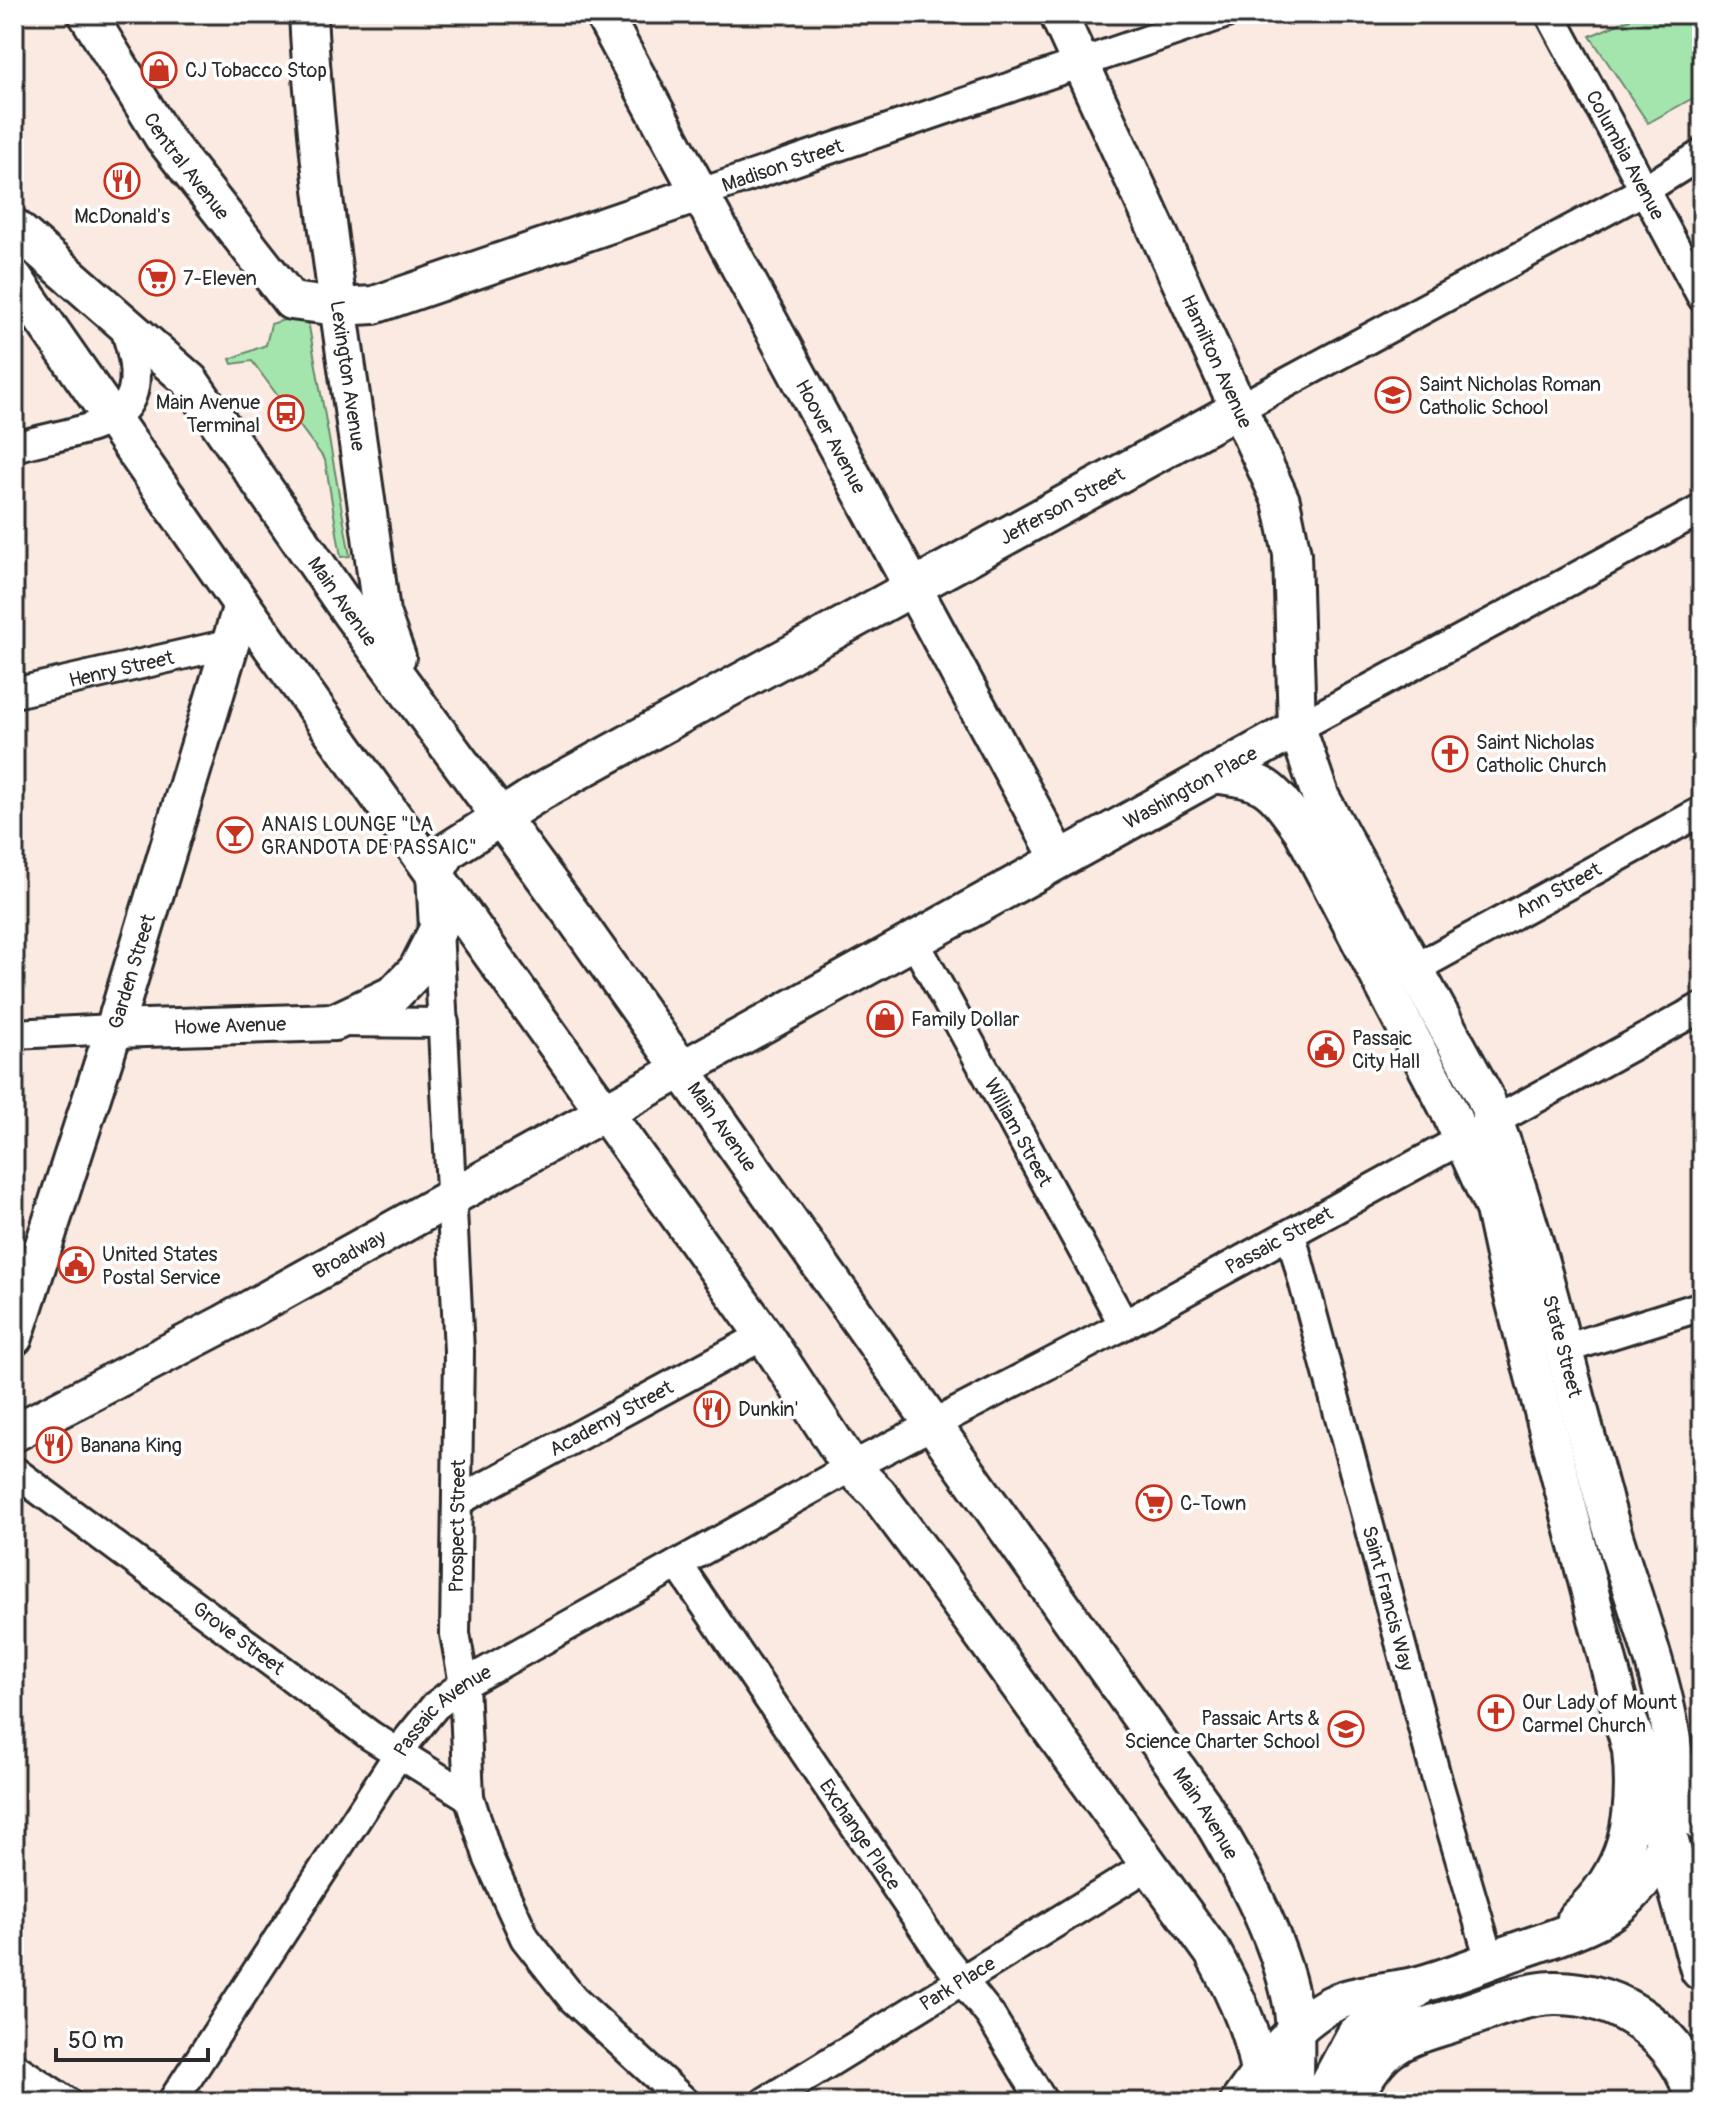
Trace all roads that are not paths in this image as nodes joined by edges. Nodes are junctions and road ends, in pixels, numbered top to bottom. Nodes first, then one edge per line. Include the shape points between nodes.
1 (87, 14) edge
2 (308, 14) edge
3 (603, 14) edge
4 (1058, 14) edge
5 (1224, 14) edge
6 (1550, 14) edge
7 (1080, 63) junction
8 (1702, 154) edge
9 (1646, 189) junction
10 (701, 193) junction
11 (14, 227) edge
12 (14, 278) edge
13 (1702, 297) edge
14 (302, 304) joint
15 (338, 307) junction
16 (123, 322) junction
17 (1238, 409) junction
18 (115, 419) junction
19 (14, 447) edge
20 (1702, 509) edge
21 (914, 587) junction
22 (242, 605) junction
23 (229, 644) junction
24 (14, 693) edge
25 (434, 727) junction
26 (1297, 728) junction
27 (1212, 774) junction
28 (1702, 811) edge
29 (500, 816) junction
30 (1059, 858) junction
31 (435, 873) junction
32 (438, 929) junction
33 (913, 939) junction
34 (1416, 968) junction
35 (1702, 1007) edge
36 (335, 1022) junction
37 (444, 1023) junction
38 (114, 1029) junction
39 (14, 1034) edge
40 (679, 1068) junction
41 (605, 1110) junction
42 (1494, 1121) junction
43 (1463, 1139) junction
44 (452, 1196) junction
45 (1291, 1235) junction
46 (1702, 1306) edge
47 (1124, 1325) junction
48 (764, 1335) junction
49 (14, 1337) edge
50 (1564, 1349) junction
51 (931, 1425) junction
52 (14, 1433) edge
53 (851, 1467) junction
54 (14, 1471) edge
55 (458, 1501) junction
56 (679, 1566) junction
57 (464, 1684) junction
58 (1627, 1725) junction
59 (400, 1753) junction
60 (469, 1797) junction
61 (1684, 1831) edge
62 (1149, 1865) junction
63 (1543, 1941) junction
64 (1490, 1960) junction
65 (1702, 1969) edge
66 (964, 1979) junction
67 (1423, 1984) junction
68 (1293, 2035) junction
69 (1378, 2057) junction
70 (14, 2067) edge
71 (1260, 2087) edge
72 (67, 2102) edge
73 (172, 2102) edge
74 (685, 2102) edge
75 (765, 2102) edge
76 (1043, 2102) edge
77 (1239, 2102) edge
78 (1295, 2102) edge
79 (1319, 2102) edge
80 (1347, 2102) edge
81 (1372, 2102) edge
82 (1698, 2102) edge

1 - 14 main road, Central Avenue via 163,137 285,297
2 - 15 main road, Lexington Avenue
3 - 10 main road, Hoover Avenue
4 - 7 main road, Hamilton Avenue
5 - 7 street, Madison Street
6 - 9 street, Columbia Avenue
7 - 10 street, Madison Street
7 - 17 main road, Hamilton Avenue
8 - 9 street, Jefferson Street
9 - 13 street, Columbia Avenue
9 - 17 street, Jefferson Street
10 - 15 main road, Madison Street via 374,305
10 - 21 main road, Hoover Avenue
11 - 16 main road, Main Avenue
12 - 18 main road
14 - 15 main road, Madison Street
15 - 25 main road, Lexington Avenue via 381,613
16 - 18 street via 137,380 131,403
16 - 25 main road, Main Avenue via 190,381
17 - 21 main road, Jefferson Street
17 - 26 main road, Hamilton Avenue via 1274,481 1292,554
18 - 19 street
18 - 22 main road
20 - 26 street, Washington Place
21 - 29 main road, Jefferson Street
21 - 30 main road, Hoover Avenue
22 - 23 main road, Garden Street
22 - 31 main road
23 - 24 street, Henry Street
23 - 38 main road, Garden Street
25 - 29 main road, Main Avenue
26 - 27 main road, Washington Place
26 - 34 main road, State Street via 1321,798
27 - 30 main road, Washington Place
27 - 43 main road, State Street via 1253,779 1279,798 1302,830
28 - 34 street, Ann Street
29 - 31 main road, Jefferson Street via 448,851
29 - 40 main road, Main Avenue
30 - 33 main road, Washington Place
31 - 32 main road, Prospect Street
31 - 41 main road
32 - 36 main road via 417,970 394,994
32 - 37 street, Prospect Street
33 - 40 main road, Washington Place
33 - 47 street, William Street
34 - 42 main road, State Street
35 - 42 street, Passaic Street
36 - 37 street, Howe Avenue
36 - 38 main road, Howe Avenue
37 - 44 street, Prospect Street
38 - 39 street, Howe Avenue
38 - 49 main road, Garden Street
40 - 41 main road, Broadway
40 - 51 main road, Main Avenue
41 - 44 main road, Broadway
41 - 48 main road
42 - 43 street, Passaic Street
42 - 50 main road, State Street via 1532,1229
43 - 45 street, Passaic Street
43 - 58 main road, State Street via 1494,1209
44 - 52 main road, Broadway
44 - 55 street, Prospect Street
45 - 47 street, Passaic Street
45 - 64 street, Saint Francis Way
46 - 50 street
47 - 51 street, Passaic Street
48 - 53 main road
48 - 55 street, Academy Street
50 - 61 main road, State Street via 1671,1734
51 - 53 street, Passaic Street
51 - 68 main road, Main Avenue via 1236,1859 1271,1938 1292,2005
53 - 56 street, Passaic Avenue
53 - 62 main road via 878,1494
54 - 59 street, Grove Street
55 - 57 street, Prospect Street via 455,1634
56 - 57 street, Passaic Avenue
56 - 66 street, Exchange Place via 942,1955
57 - 59 street, Passaic Avenue via 435,1706
57 - 60 street, Prospect Street
58 - 61 highway
58 - 63 main road, State Street via 1634,1799 1626,1849 1617,1870 1586,1909
59 - 60 street, Grove Street
59 - 73 street, Passaic Avenue
60 - 74 street, Prospect Street via 489,1859 525,1938 573,1999
61 - 63 main road, State Street via 1621,1906
61 - 65 highway
62 - 66 street, Park Place
62 - 71 main road via 1232,1987
63 - 64 main road, State Street
64 - 67 main road, State Street
66 - 75 street, Park Place
66 - 76 street, Exchange Place
67 - 68 main road, State Street via 1338,2002
67 - 79 main road, State Street via 1355,2035
68 - 71 main road, State Street
68 - 78 main road, Main Avenue
69 - 80 highway
69 - 81 highway via 1370,2071
69 - 82 highway via 1407,2036 1507,2002 1553,1993 1575,1995 1620,2007 1658,2033 1687,2070
70 - 72 street
71 - 77 main road, State Street

